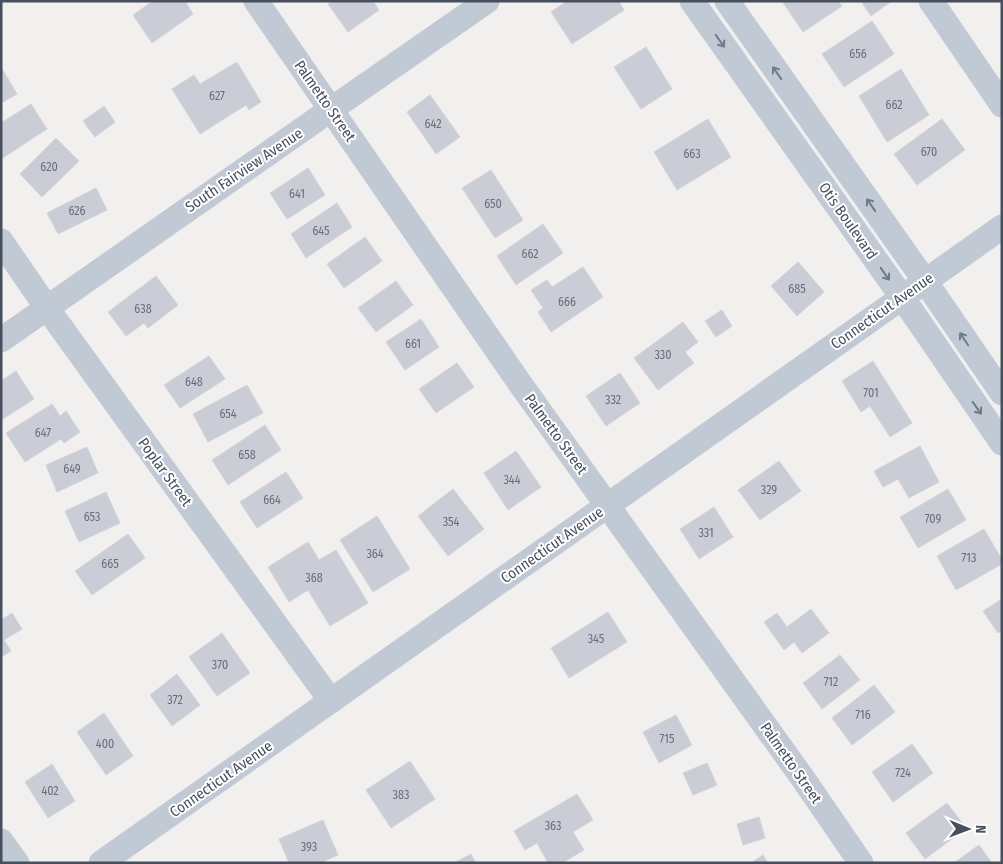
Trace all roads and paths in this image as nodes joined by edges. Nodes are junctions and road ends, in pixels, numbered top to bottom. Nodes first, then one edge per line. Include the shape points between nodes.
1 (256, 1) edge
2 (487, 1) edge
3 (692, 1) edge
4 (727, 1) edge
5 (931, 1) edge
6 (1002, 105) edge
7 (332, 110) junction
8 (1002, 227) edge
9 (1, 241) edge
10 (925, 281) junction
11 (902, 297) junction
12 (47, 308) junction
13 (1, 340) edge
14 (1002, 393) edge
15 (1002, 443) edge
16 (608, 506) junction
17 (331, 701) junction
18 (1, 841) edge
19 (16, 863) edge
20 (101, 863) edge
21 (861, 863) edge

1 - 7 street, Palmetto Street
2 - 7 street, South Fairview Avenue
3 -> 11 street, Otis Boulevard
10 -> 4 street, Otis Boulevard
5 - 6 street
7 - 12 street, South Fairview Avenue
7 - 16 street, Palmetto Street
8 - 10 street, Connecticut Avenue
9 - 12 street, Poplar Street
10 - 11 street, Connecticut Avenue
14 -> 10 street, Otis Boulevard
11 -> 15 street, Otis Boulevard
11 - 16 street, Connecticut Avenue
12 - 13 street, South Fairview Avenue
12 - 17 street, Poplar Street
16 - 17 street, Connecticut Avenue
16 - 21 street, Palmetto Street
17 - 20 street, Connecticut Avenue
18 - 19 street

